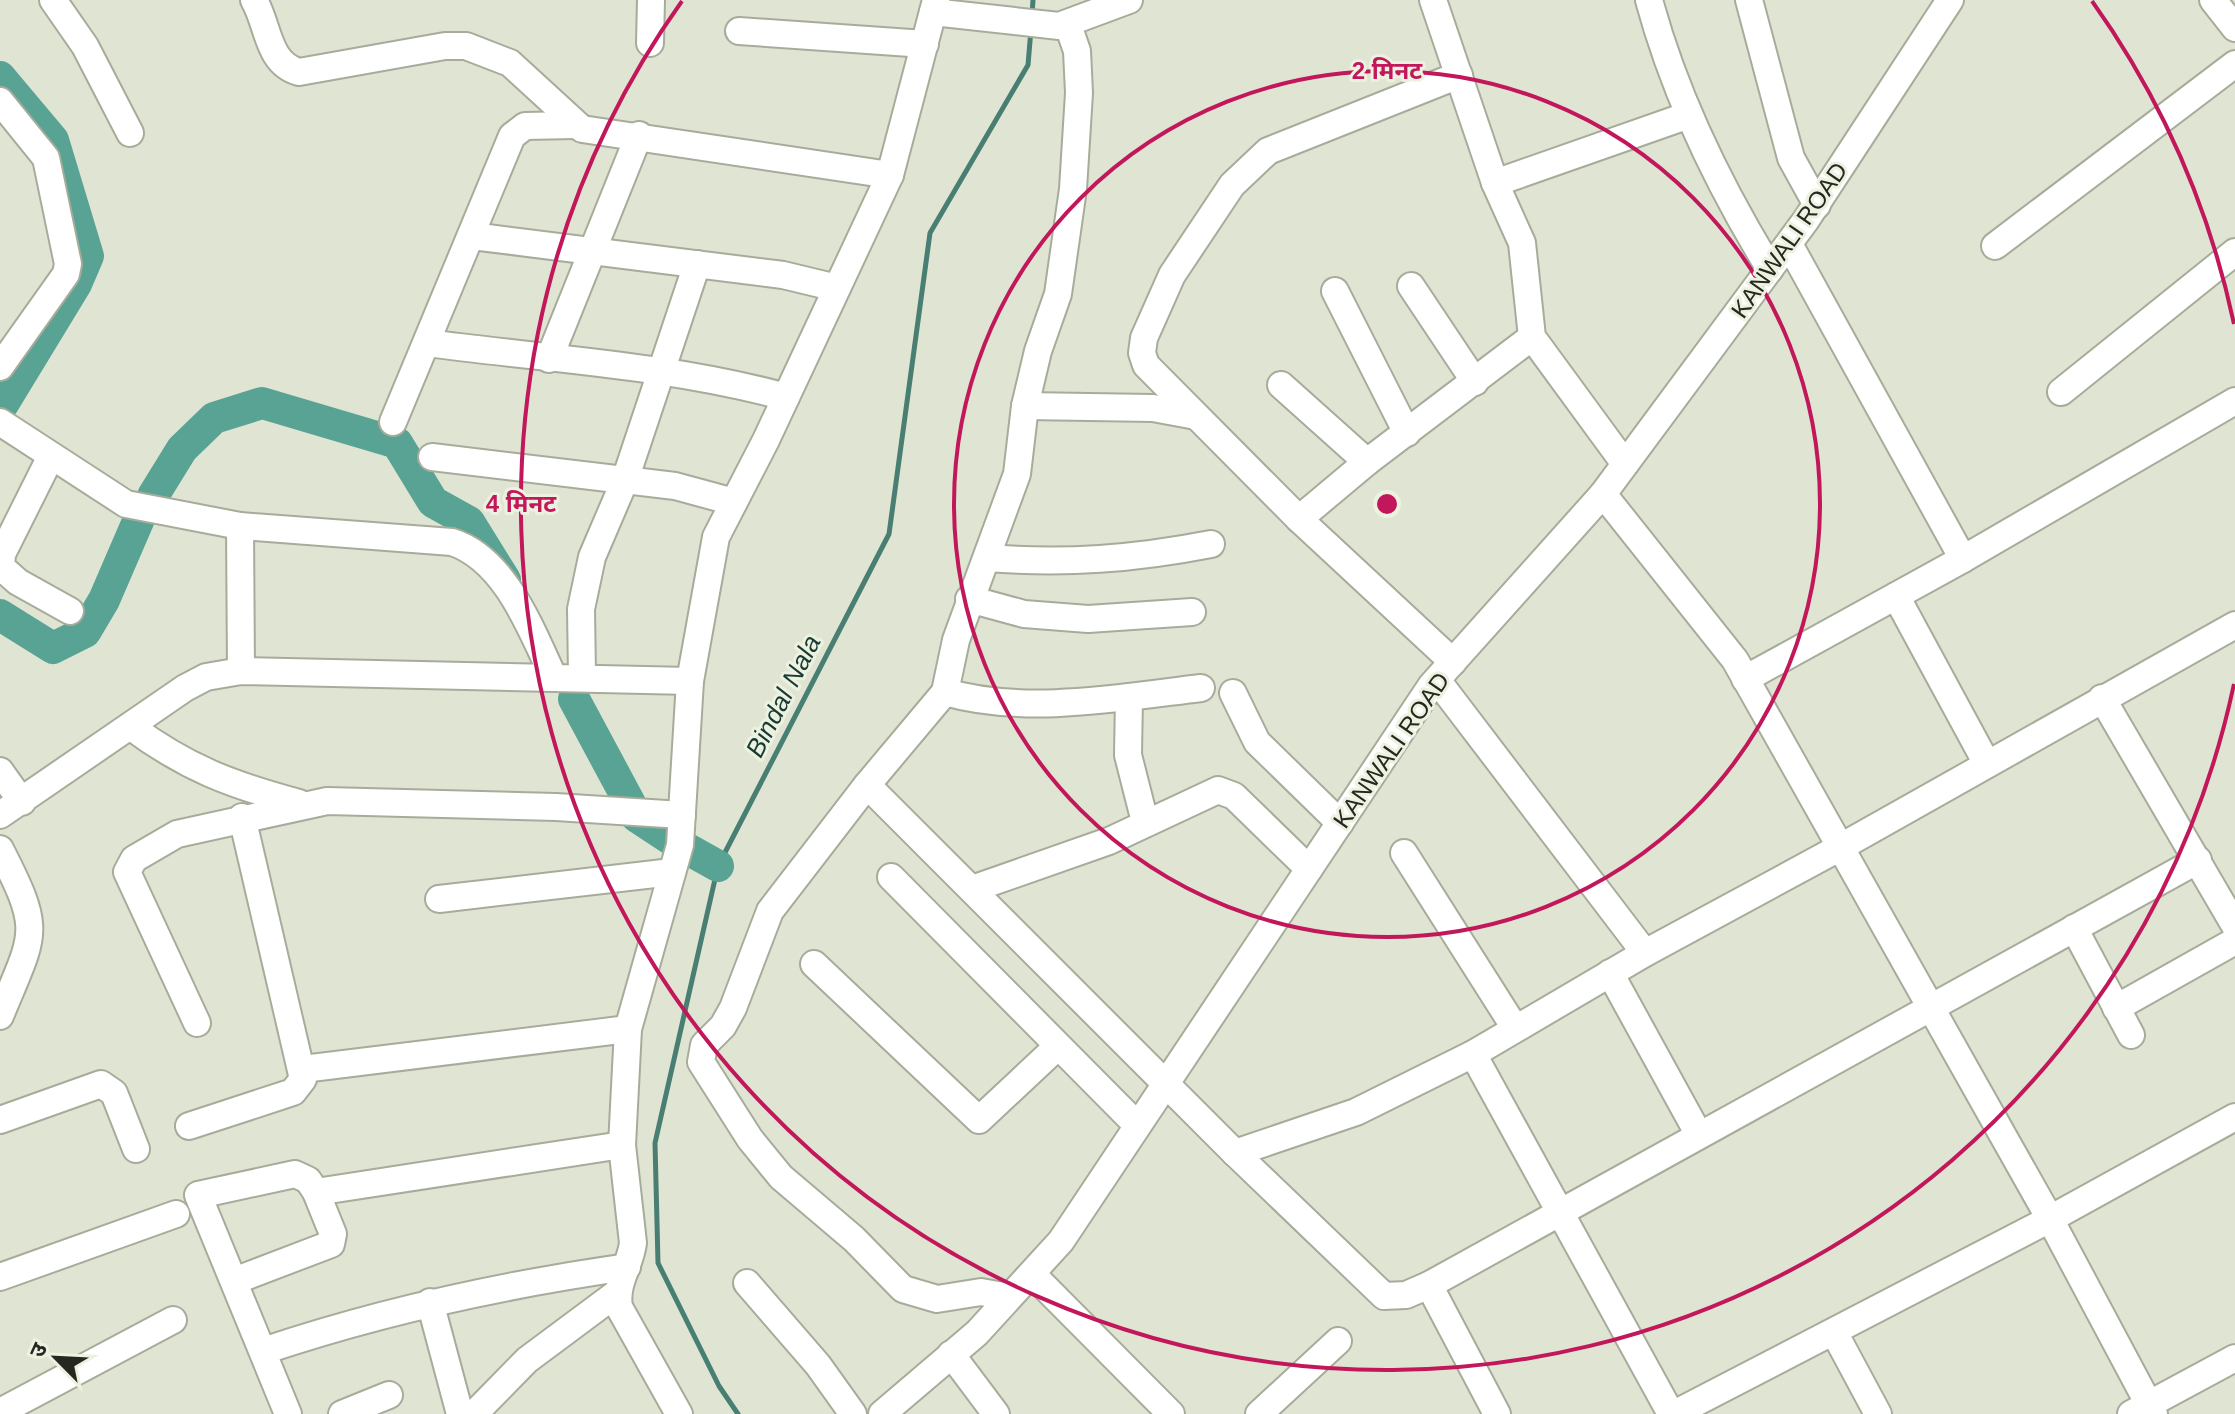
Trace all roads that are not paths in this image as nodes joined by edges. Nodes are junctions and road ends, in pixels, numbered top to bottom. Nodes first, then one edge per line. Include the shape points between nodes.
1 (53, 0) edge
2 (254, 0) edge
3 (651, 0) edge
4 (1129, 0) edge
5 (1433, 0) edge
6 (1649, 0) edge
7 (1749, 0) edge
8 (2213, 0) edge
9 (1942, 4) edge
10 (935, 6) edge
11 (1064, 26) junction
12 (2235, 28) edge
13 (739, 31) dead end
14 (650, 43) dead end
15 (925, 44) junction
16 (2235, 64) edge
17 (1459, 75) junction
18 (0, 101) edge
19 (1689, 115) junction
20 (575, 125) junction
21 (130, 133) dead end
22 (639, 135) junction
23 (890, 175) junction
24 (1495, 183) junction
25 (1817, 205) junction
26 (472, 236) junction
27 (1789, 244) junction
28 (1995, 246) dead end
29 (593, 249) junction
30 (2235, 252) edge
31 (697, 264) junction
32 (1770, 269) junction
33 (1411, 286) dead end
34 (837, 288) junction
35 (1335, 291) dead end
36 (1532, 337) junction
37 (427, 343) junction
38 (2, 358) edge
39 (549, 359) junction
40 (660, 371) junction
41 (1475, 382) junction
42 (1281, 385) dead end
43 (2061, 392) dead end
44 (786, 397) junction
45 (2235, 401) edge
46 (1025, 406) junction
47 (1196, 416) junction
48 (0, 422) edge
49 (393, 422) dead end
50 (1407, 433) junction
51 (51, 456) junction
52 (432, 457) dead end
53 (1367, 462) junction
54 (1625, 464) junction
55 (625, 480) junction
56 (1603, 494) junction
57 (734, 502) junction
58 (1299, 519) junction
59 (240, 526) junction
60 (1211, 544) dead end
61 (987, 558) junction
62 (1963, 559) junction
63 (1896, 596) junction
64 (969, 599) junction
65 (70, 611) dead end
66 (1192, 612) dead end
67 (2235, 625) edge
68 (241, 671) junction
69 (1445, 671) junction
70 (553, 676) junction
71 (582, 676) junction
72 (1745, 679) junction
73 (690, 681) junction
74 (1201, 688) dead end
75 (945, 692) junction
76 (1233, 693) dead end
77 (1129, 697) junction
78 (2102, 698) junction
79 (130, 726) junction
80 (1987, 764) junction
81 (0, 771) edge
82 (867, 785) junction
83 (306, 805) junction
84 (11, 809) edge
85 (682, 815) junction
86 (242, 817) junction
87 (1145, 822) junction
88 (1340, 823) junction
89 (1839, 848) junction
90 (0, 849) edge
91 (1404, 853) dead end
92 (2198, 860) junction
93 (1309, 869) junction
94 (672, 872) junction
95 (891, 877) dead end
96 (975, 888) junction
97 (439, 899) dead end
98 (2235, 926) edge
99 (2074, 928) junction
100 (2235, 941) edge
101 (1645, 953) junction
102 (814, 964) dead end
103 (1610, 973) junction
104 (1931, 1006) junction
105 (2116, 1008) junction
106 (0, 1016) edge
107 (197, 1023) dead end
108 (1515, 1028) junction
109 (628, 1029) junction
110 (2131, 1035) dead end
111 (1057, 1047) junction
112 (1473, 1054) junction
113 (303, 1069) junction
114 (1166, 1083) junction
115 (2235, 1117) edge
116 (0, 1120) edge
117 (1137, 1125) junction
118 (189, 1126) dead end
119 (1699, 1135) junction
120 (622, 1145) junction
121 (136, 1149) dead end
122 (1235, 1153) junction
123 (316, 1192) junction
124 (1561, 1213) junction
125 (176, 1214) dead end
126 (2050, 1219) junction
127 (627, 1267) junction
128 (1032, 1274) junction
129 (0, 1277) edge
130 (234, 1281) junction
131 (747, 1283) dead end
132 (1429, 1285) junction
133 (617, 1293) junction
134 (1009, 1297) junction
135 (430, 1302) junction
136 (173, 1320) dead end
137 (1834, 1332) junction
138 (1338, 1341) dead end
139 (263, 1351) junction
140 (951, 1354) junction
141 (2235, 1358) edge
142 (389, 1395) dead end
143 (38, 1404) edge
144 (673, 1411) edge
145 (2145, 1411) edge
146 (0, 1412) edge
147 (1683, 1412) edge
148 (288, 1414) edge
149 (342, 1414) edge
150 (460, 1414) edge
151 (474, 1414) edge
152 (853, 1414) edge
153 (882, 1414) edge
154 (996, 1414) edge
155 (1171, 1414) edge
156 (1259, 1414) edge
157 (1497, 1414) edge
158 (1878, 1414) edge

1 - 21 street via 85,46
2 - 20 street via 275,57 285,68 299,72 466,46 510,63
3 - 14 street
4 - 11 street
5 - 17 street
6 - 19 street
7 - 25 street via 1791,158
8 - 12 street
9 - 25 street, KANWALI ROAD
10 - 11 street
10 - 15 street
11 - 46 street via 1077,51 1073,189 1058,294
13 - 15 street
15 - 23 street
16 - 28 street
17 - 24 street
17 - 47 street via 1294,138 1268,151 1232,185 1172,275 1144,338 1146,365
18 - 38 street via 46,158 68,264 66,274
19 - 24 street
19 - 32 street
20 - 22 street
20 - 26 street via 519,128
22 - 23 street
22 - 29 street
23 - 34 street
24 - 36 street via 1522,243
25 - 27 street, KANWALI ROAD
26 - 29 street
26 - 37 street
27 - 32 street, KANWALI ROAD
27 - 62 street
29 - 31 street
29 - 39 street
30 - 43 street
31 - 34 street
31 - 40 street
32 - 54 street, KANWALI ROAD
33 - 41 street
34 - 44 street
35 - 50 street
36 - 41 street
36 - 54 street
37 - 39 street
37 - 49 street
39 - 40 street
40 - 44 street
40 - 55 street
41 - 50 street
42 - 53 street
44 - 57 street
45 - 62 street
46 - 47 street via 1153,408
46 - 61 street via 1017,474
47 - 58 street
48 - 51 street
50 - 53 street
51 - 59 street via 126,504
51 - 65 street via 5,546 1,567
52 - 55 street
53 - 58 street
54 - 56 street, KANWALI ROAD
55 - 57 street via 675,486
55 - 71 street via 597,544 584,596
56 - 69 street, KANWALI ROAD
56 - 72 street
57 - 73 street via 713,550
58 - 69 street
59 - 68 street
59 - 70 street via 467,547 501,581
60 - 61 street via 1151,556 1058,564
61 - 64 street
62 - 63 street
63 - 72 street
63 - 80 street
64 - 66 street via 1024,614 1088,619
64 - 75 street
67 - 78 street
68 - 70 street
68 - 79 street via 206,677
69 - 88 street, KANWALI ROAD
69 - 101 street
70 - 71 street
71 - 73 street
72 - 89 street
73 - 85 street
74 - 77 street
75 - 77 street via 975,700
75 - 82 street
76 - 88 street via 1257,742
77 - 87 street via 1128,755
78 - 80 street
78 - 92 street
79 - 83 street via 198,771
79 - 84 street
80 - 89 street
81 - 84 street
82 - 96 street
82 - 134 street via 770,911 733,1008 704,1045 701,1062 781,1177 903,1289 937,1299 981,1292
83 - 85 street via 358,801
83 - 86 street
85 - 94 street
86 - 107 street via 162,840 128,866 128,879
86 - 113 street
87 - 93 street via 1218,790 1226,792
87 - 96 street via 1109,841
88 - 93 street, KANWALI ROAD
89 - 101 street
89 - 104 street
90 - 106 street via 32,921 31,940
91 - 108 street
92 - 98 street
92 - 99 street
93 - 114 street, KANWALI ROAD
94 - 97 street
94 - 109 street
95 - 111 street
96 - 114 street
99 - 104 street
99 - 105 street
100 - 105 street
101 - 103 street
102 - 111 street via 979,1120
103 - 108 street
103 - 119 street
104 - 119 street
104 - 126 street
105 - 110 street
108 - 112 street
109 - 113 street
109 - 120 street
111 - 117 street
112 - 122 street via 1356,1112
112 - 124 street
113 - 118 street via 293,1092
114 - 117 street, KANWALI ROAD
114 - 122 street
115 - 126 street
116 - 121 street via 101,1084 114,1093
117 - 128 street, KANWALI ROAD via 1061,1241
119 - 124 street
120 - 123 street
120 - 127 street via 633,1243
122 - 132 street via 1384,1296 1406,1295
123 - 130 street via 333,1234 331,1244
123 - 130 street via 295,1174 198,1195
124 - 132 street
124 - 147 street
125 - 129 street
126 - 137 street
126 - 145 street
127 - 133 street
127 - 135 street
128 - 134 street, KANWALI ROAD
128 - 155 street
130 - 139 street
131 - 152 street
132 - 157 street
133 - 144 street via 619,1307
133 - 151 street via 527,1360
134 - 140 street, KANWALI ROAD
135 - 139 street
135 - 150 street
136 - 143 street
137 - 147 street
137 - 158 street
138 - 156 street
139 - 148 street
140 - 153 street, KANWALI ROAD
140 - 154 street
141 - 145 street
142 - 149 street
143 - 146 street

